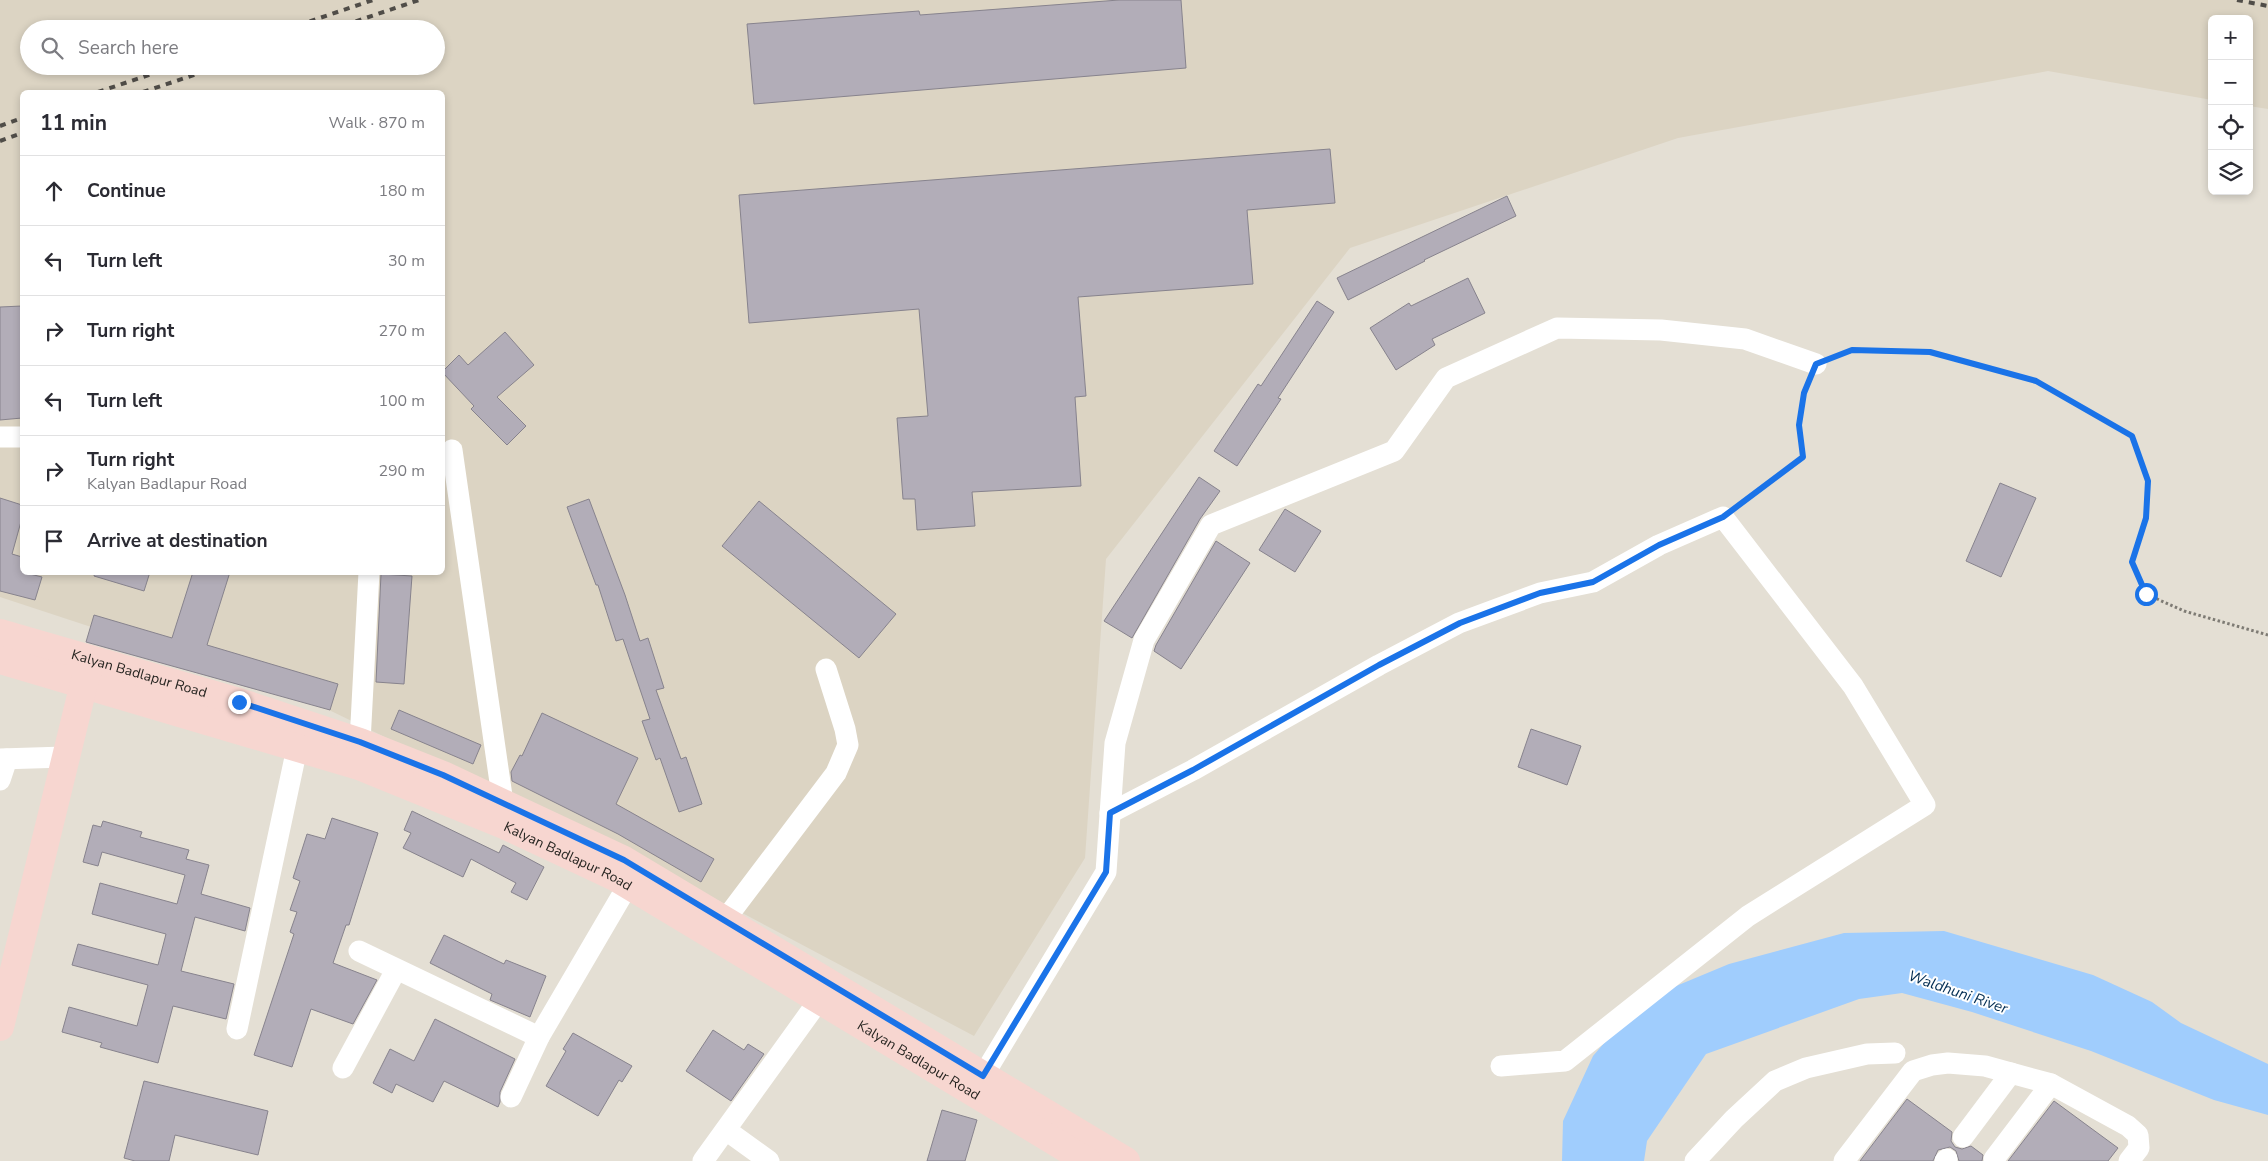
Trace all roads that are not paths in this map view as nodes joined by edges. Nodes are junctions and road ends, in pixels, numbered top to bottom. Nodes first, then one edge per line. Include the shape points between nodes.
1 (1816, 364) road end
2 (0, 437) edge
3 (20, 437) edge
4 (452, 450) dead end
5 (369, 575) edge
6 (0, 633) edge
7 (90, 658) junction
8 (0, 660) edge
9 (826, 669) dead end
10 (83, 684) junction
11 (360, 742) junction
12 (296, 748) junction
13 (65, 757) junction
14 (3, 759) edge
15 (0, 780) edge
16 (503, 803) junction
17 (1110, 813) junction
18 (628, 886) junction
19 (718, 928) junction
20 (359, 951) dead end
21 (396, 970) junction
22 (825, 993) junction
23 (0, 1027) edge
24 (236, 1029) dead end
25 (539, 1037) junction
26 (1895, 1052) dead end
27 (1501, 1066) dead end
28 (344, 1068) dead end
29 (2011, 1073) junction
30 (983, 1076) junction
31 (2051, 1084) junction
32 (511, 1097) dead end
33 (726, 1130) junction
34 (1963, 1137) dead end
35 (1994, 1159) dead end
36 (704, 1161) edge
37 (769, 1161) edge
38 (1087, 1161) edge
39 (1126, 1161) edge
40 (1694, 1161) edge
41 (1844, 1161) edge
42 (2129, 1161) edge

1 - 17 street via 1746,339 1661,330 1557,328 1446,378 1394,451 1211,525 1144,640 1115,743
2 - 3 street
4 - 16 street
5 - 11 street
6 - 7 main road, Kalyan Badlapur Road
7 - 10 main road
7 - 11 main road, Kalyan Badlapur Road
8 - 10 main road, Kalyan Badlapur Road
9 - 19 street via 848,745 836,773
10 - 12 main road, Kalyan Badlapur Road
10 - 13 main road
11 - 16 main road, Kalyan Badlapur Road
12 - 18 main road, Kalyan Badlapur Road via 358,766 504,825
12 - 24 street
13 - 14 street
13 - 23 main road
14 - 15 street
16 - 19 main road, Kalyan Badlapur Road via 624,860
17 - 27 street via 1460,623 1540,593 1593,582 1659,545 1723,517 1854,686 1925,805 1748,916 1565,1060
17 - 30 street via 1106,872
18 - 19 main road, Kalyan Badlapur Road
18 - 25 street
19 - 22 main road, Kalyan Badlapur Road
20 - 21 street
21 - 25 street
21 - 28 street
22 - 30 main road, Kalyan Badlapur Road
22 - 33 street
22 - 38 main road, Kalyan Badlapur Road
25 - 32 street
26 - 40 street via 1867,1054 1806,1068 1775,1081
29 - 31 street
29 - 34 street
29 - 41 street via 1985,1066 1948,1063 1914,1071
30 - 39 main road, Kalyan Badlapur Road
31 - 35 street
31 - 42 street via 2128,1126 2138,1135 2139,1148
33 - 36 street
33 - 37 street

